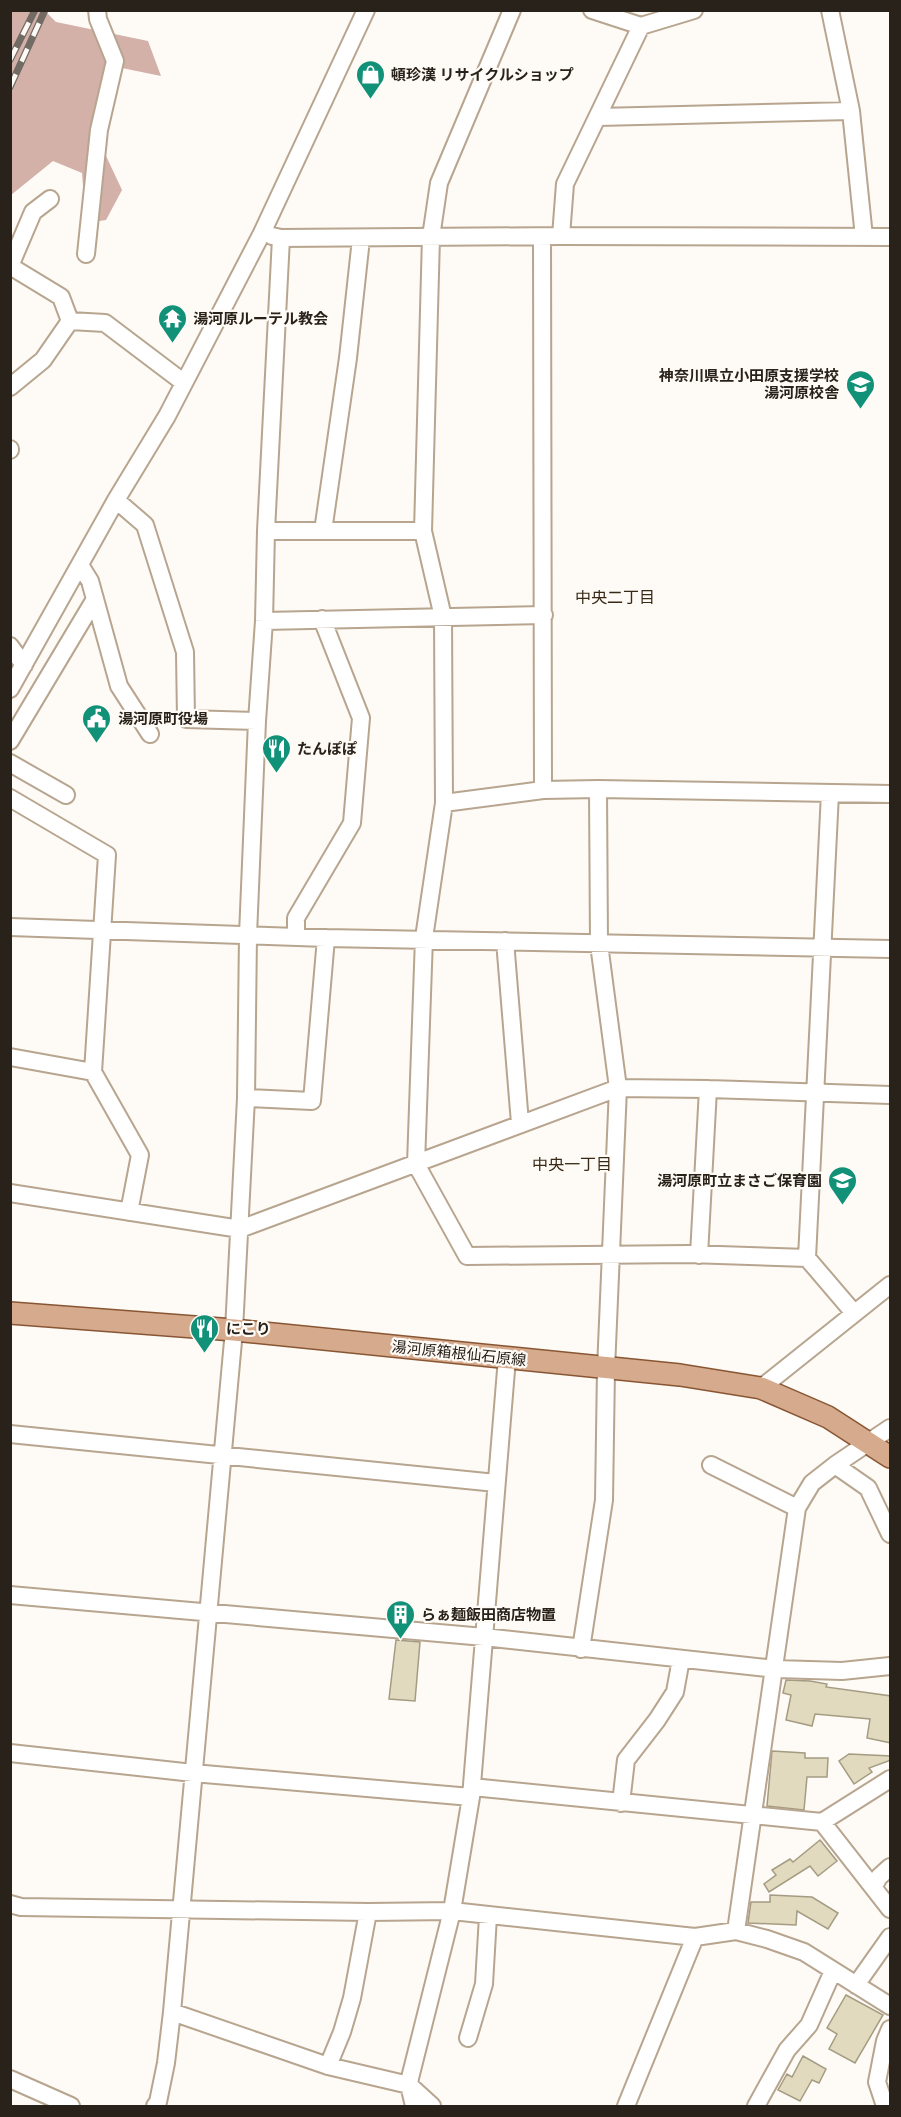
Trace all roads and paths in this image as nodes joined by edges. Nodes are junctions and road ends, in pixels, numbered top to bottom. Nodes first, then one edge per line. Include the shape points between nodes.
1 (97, 10) edge
2 (366, 10) edge
3 (512, 10) edge
4 (591, 10) edge
5 (694, 10) edge
6 (830, 10) edge
7 (641, 26) junction
8 (851, 111) junction
9 (598, 117) junction
10 (50, 199) dead end
11 (262, 233) junction
12 (561, 236) junction
13 (430, 237) junction
14 (542, 237) junction
15 (864, 237) junction
16 (891, 237) edge
17 (280, 238) junction
18 (361, 239) junction
19 (86, 254) dead end
20 (10, 266) edge
21 (70, 321) junction
22 (183, 382) junction
23 (10, 387) edge
24 (116, 500) junction
25 (266, 531) junction
26 (323, 531) junction
27 (423, 531) junction
28 (80, 565) junction
29 (95, 599) junction
30 (544, 615) junction
31 (444, 617) junction
32 (321, 619) junction
33 (264, 621) junction
34 (10, 646) edge
35 (24, 665) junction
36 (10, 689) edge
37 (257, 721) junction
38 (150, 734) dead end
39 (10, 741) edge
40 (10, 763) edge
41 (598, 789) junction
42 (543, 790) junction
43 (830, 793) junction
44 (891, 794) edge
45 (66, 795) dead end
46 (10, 798) edge
47 (444, 803) junction
48 (10, 927) edge
49 (102, 930) junction
50 (248, 935) junction
51 (296, 936) junction
52 (326, 938) junction
53 (424, 939) junction
54 (505, 941) junction
55 (599, 944) junction
56 (823, 947) junction
57 (891, 949) edge
58 (10, 1057) edge
59 (93, 1072) junction
60 (618, 1088) junction
61 (708, 1089) junction
62 (816, 1093) junction
63 (891, 1095) edge
64 (246, 1098) junction
65 (520, 1123) junction
66 (416, 1164) junction
67 (10, 1193) edge
68 (129, 1212) junction
69 (240, 1229) junction
70 (612, 1255) junction
71 (699, 1255) junction
72 (807, 1258) junction
73 (891, 1285) edge
74 (10, 1313) edge
75 (854, 1313) junction
76 (234, 1330) junction
77 (507, 1358) junction
78 (606, 1369) junction
79 (761, 1388) junction
80 (891, 1428) edge
81 (10, 1434) edge
82 (869, 1444) junction
83 (224, 1455) junction
84 (891, 1457) edge
85 (835, 1465) junction
86 (711, 1466) dead end
87 (496, 1483) junction
88 (797, 1509) junction
89 (891, 1534) edge
90 (10, 1594) edge
91 (208, 1613) junction
92 (484, 1637) junction
93 (581, 1649) junction
94 (681, 1659) junction
95 (891, 1666) edge
96 (776, 1669) junction
97 (10, 1753) edge
98 (193, 1773) junction
99 (891, 1779) edge
100 (471, 1792) junction
101 (621, 1803) junction
102 (752, 1817) junction
103 (822, 1822) junction
104 (891, 1867) edge
105 (873, 1886) junction
106 (10, 1904) edge
107 (181, 1909) junction
108 (891, 1909) edge
109 (452, 1911) junction
110 (368, 1912) junction
111 (488, 1916) junction
112 (736, 1931) junction
113 (695, 1936) junction
114 (891, 1936) edge
115 (832, 1971) junction
116 (856, 1985) junction
117 (891, 2006) edge
118 (172, 2012) junction
119 (891, 2030) edge
120 (468, 2038) dead end
121 (328, 2066) junction
122 (10, 2079) edge
123 (409, 2085) junction
124 (71, 2106) edge
125 (155, 2106) edge
126 (414, 2106) edge
127 (432, 2106) edge
128 (626, 2106) edge
129 (756, 2106) edge
130 (885, 2106) edge

1 - 19 street via 115,61 99,130
2 - 11 street
3 - 13 street via 439,183
4 - 7 street
5 - 7 street
6 - 8 street
7 - 9 street
8 - 9 street
8 - 15 street
9 - 12 street via 565,184
10 - 20 street via 33,212
11 - 17 street
11 - 22 street
12 - 14 street
12 - 15 street
13 - 14 street
13 - 18 street
13 - 27 street
14 - 30 street
15 - 16 street
17 - 18 street
17 - 25 street
18 - 26 street
20 - 21 street via 61,297
21 - 22 street via 105,324
21 - 23 street via 43,360
22 - 24 street
24 - 28 street
24 - 37 street via 145,525 185,652 186,719
25 - 26 street
25 - 33 street
26 - 27 street
27 - 31 street
28 - 29 street
28 - 35 street
29 - 38 street via 119,686
29 - 39 street
30 - 31 street
30 - 42 street
31 - 32 street
31 - 47 street
32 - 33 street
32 - 51 street via 361,718 352,823 296,918
33 - 37 street
34 - 35 street
35 - 36 street
37 - 50 street
40 - 45 street
41 - 42 street
41 - 43 street
41 - 55 street
42 - 47 street
43 - 44 street
43 - 56 street
46 - 49 street via 107,855
47 - 53 street
48 - 49 street
49 - 50 street
49 - 59 street
50 - 51 street
50 - 64 street
51 - 52 street
52 - 53 street
52 - 64 street via 312,1101
53 - 54 street
53 - 66 street
54 - 55 street
54 - 65 street
55 - 56 street
55 - 60 street
56 - 57 street
56 - 62 street
58 - 59 street
59 - 68 street via 140,1155
60 - 61 street
60 - 65 street
60 - 70 street
61 - 62 street
61 - 71 street
62 - 63 street
62 - 72 street
64 - 69 street
65 - 66 street
66 - 69 street
66 - 70 street via 467,1256
67 - 68 street
68 - 69 street
69 - 76 street
70 - 71 street
70 - 78 street
71 - 72 street
72 - 75 street
73 - 75 street
74 - 76 main road, 湯河原箱根仙石原線
75 - 79 street
76 - 77 main road, 湯河原箱根仙石原線
76 - 83 street
77 - 78 main road, 湯河原箱根仙石原線
77 - 87 street
78 - 79 main road, 湯河原箱根仙石原線 via 680,1375
78 - 93 street via 604,1500
79 - 82 main road, 湯河原箱根仙石原線 via 828,1417
80 - 82 street
81 - 83 street
82 - 84 main road, 湯河原箱根仙石原線
82 - 85 street
83 - 87 street
83 - 91 street
85 - 88 street via 812,1483
85 - 89 street via 868,1488
86 - 88 street
87 - 92 street
88 - 96 street
90 - 91 street
91 - 92 street
91 - 98 street
92 - 93 street
92 - 100 street
93 - 94 street
94 - 96 street
94 - 101 street via 675,1692 626,1760
95 - 96 street via 842,1671
96 - 102 street
97 - 98 street
98 - 100 street
98 - 107 street
99 - 103 street
100 - 101 street
100 - 109 street
101 - 102 street
102 - 103 street
102 - 112 street
103 - 105 street
104 - 105 street
105 - 108 street
106 - 107 street
107 - 110 street
107 - 118 street
109 - 110 street
109 - 111 street
109 - 123 street
110 - 121 street via 352,1998
111 - 113 street
111 - 120 street via 484,1984
112 - 113 street
112 - 115 street via 804,1952
113 - 128 street
114 - 116 street
115 - 116 street
115 - 129 street via 809,2025 787,2050
116 - 117 street
118 - 121 street
118 - 125 street via 166,2063
119 - 130 street via 877,2082
121 - 123 street
122 - 124 street
123 - 126 street
123 - 127 street

